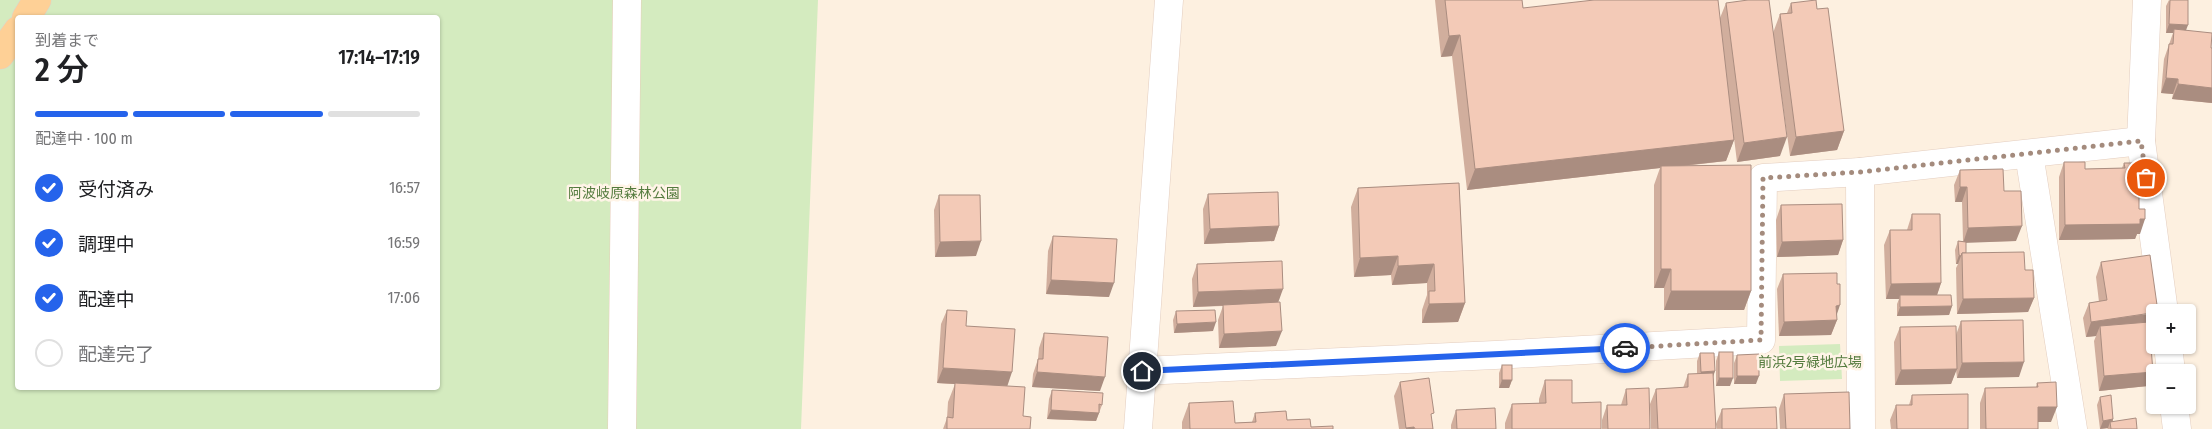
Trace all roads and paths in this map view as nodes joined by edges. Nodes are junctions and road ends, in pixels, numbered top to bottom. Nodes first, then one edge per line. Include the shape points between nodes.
1 (38, 0) edge
2 (627, 0) edge
3 (1169, 0) edge
4 (2147, 0) edge
5 (28, 15) edge
6 (15, 34) edge
7 (0, 55) edge
8 (2141, 141) junction
9 (2029, 154) junction
10 (1860, 172) junction
11 (2163, 304) edge
12 (1142, 371) junction
13 (2175, 414) edge
14 (622, 429) edge
15 (1138, 429) edge
16 (1861, 429) edge
17 (2073, 429) edge
18 (2177, 429) edge

1 - 5 main road
2 - 14 street
3 - 12 street
4 - 8 street
6 - 7 main road
8 - 9 street
8 - 11 street
9 - 10 street
9 - 17 street
10 - 12 street via 1763,178 1761,340
10 - 16 street
12 - 15 street
13 - 18 street

